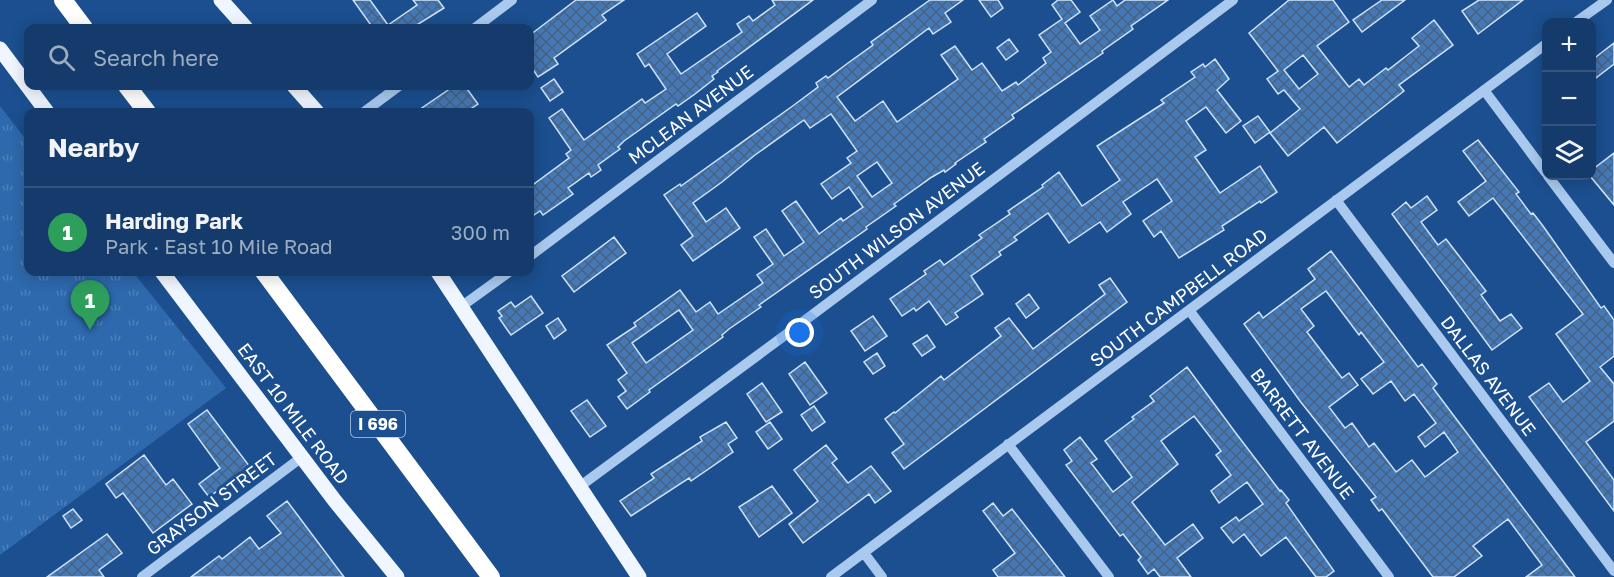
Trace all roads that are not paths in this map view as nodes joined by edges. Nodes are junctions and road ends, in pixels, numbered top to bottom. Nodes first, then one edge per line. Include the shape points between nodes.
1 (63, 0) edge
2 (221, 0) edge
3 (512, 0) edge
4 (872, 0) edge
5 (1233, 0) edge
6 (1607, 0) edge
7 (1582, 18) edge
8 (81, 24) edge
9 (242, 24) edge
10 (480, 24) edge
11 (1542, 47) edge
12 (0, 49) edge
13 (24, 81) edge
14 (31, 90) edge
15 (130, 90) edge
16 (298, 90) edge
17 (394, 90) edge
18 (1484, 90) junction
19 (44, 108) edge
20 (144, 108) edge
21 (313, 108) edge
22 (369, 108) edge
23 (1542, 167) edge
24 (1552, 180) edge
25 (1336, 200) junction
26 (534, 253) edge
27 (1614, 263) edge
28 (165, 276) edge
29 (267, 276) edge
30 (441, 276) edge
31 (503, 276) edge
32 (462, 306) junction
33 (1189, 310) junction
34 (1008, 444) junction
35 (302, 457) junction
36 (579, 487) junction
37 (864, 553) junction
38 (1614, 571) edge
39 (142, 577) edge
40 (396, 577) edge
41 (491, 577) edge
42 (639, 577) edge
43 (831, 577) edge
44 (882, 577) edge
45 (1109, 577) edge
46 (1389, 577) edge

1 - 8 highway
2 - 9 main road
3 - 10 street
4 - 26 street, MCLEAN AVENUE
5 - 36 street, SOUTH WILSON AVENUE
6 - 7 street
11 - 18 street, SOUTH CAMPBELL ROAD
12 - 13 main road
14 - 19 main road
15 - 20 highway
16 - 21 main road
17 - 22 street
18 - 23 street
18 - 25 street, SOUTH CAMPBELL ROAD
24 - 27 street
25 - 33 street, SOUTH CAMPBELL ROAD
25 - 38 street, DALLAS AVENUE
28 - 35 main road, EAST 10 MILE ROAD
29 - 41 highway, I 696
30 - 32 main road
31 - 32 street
32 - 36 main road
33 - 34 street, SOUTH CAMPBELL ROAD
33 - 46 street, BARRETT AVENUE
34 - 37 street, SOUTH CAMPBELL ROAD
34 - 45 street
35 - 39 street, GRAYSON STREET
35 - 40 main road, EAST 10 MILE ROAD
36 - 42 main road
37 - 43 street, SOUTH CAMPBELL ROAD
37 - 44 street

